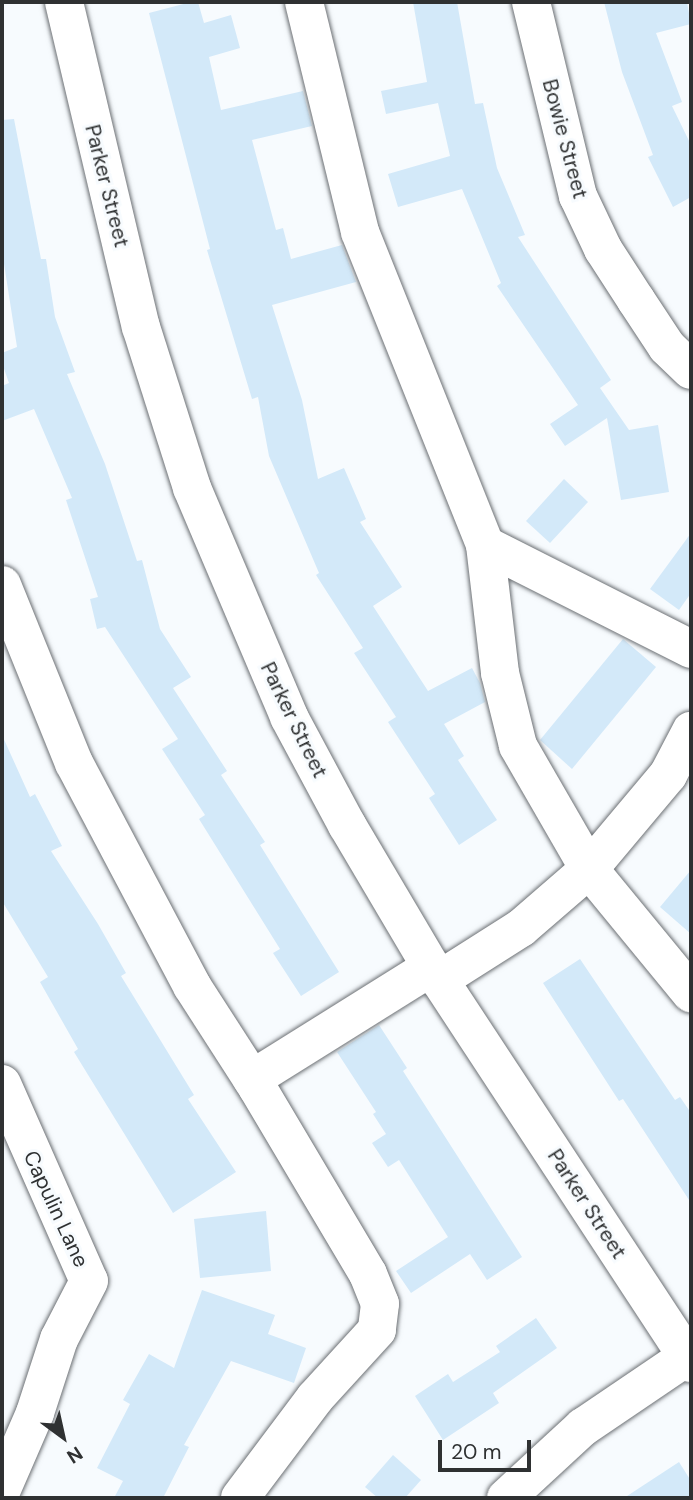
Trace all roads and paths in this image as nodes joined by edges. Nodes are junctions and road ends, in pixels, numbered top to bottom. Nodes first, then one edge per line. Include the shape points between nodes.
1 (64, 2) edge
2 (304, 2) edge
3 (531, 2) edge
4 (691, 370) edge
5 (485, 545) junction
6 (2, 584) edge
7 (691, 649) edge
8 (691, 731) edge
9 (589, 869) junction
10 (435, 973) junction
11 (691, 993) edge
12 (252, 1079) junction
13 (2, 1084) edge
14 (690, 1358) edge
15 (3, 1483) edge
16 (240, 1498) edge
17 (506, 1498) edge

1 - 10 main road, Parker Street via 141,327 192,488 289,717
2 - 5 main road via 360,232
3 - 4 main road, Bowie Street via 578,197 603,249 667,347
5 - 7 main road
5 - 9 main road via 500,673 518,746
6 - 12 main road via 74,763 192,986
8 - 9 main road via 668,775
9 - 10 main road via 521,928
9 - 11 main road
10 - 12 main road
10 - 14 main road, Parker Street
12 - 16 main road via 368,1274 380,1304 377,1330 315,1398
13 - 15 main road, Capulin Lane via 89,1281 59,1339 35,1413
14 - 17 main road via 583,1427

